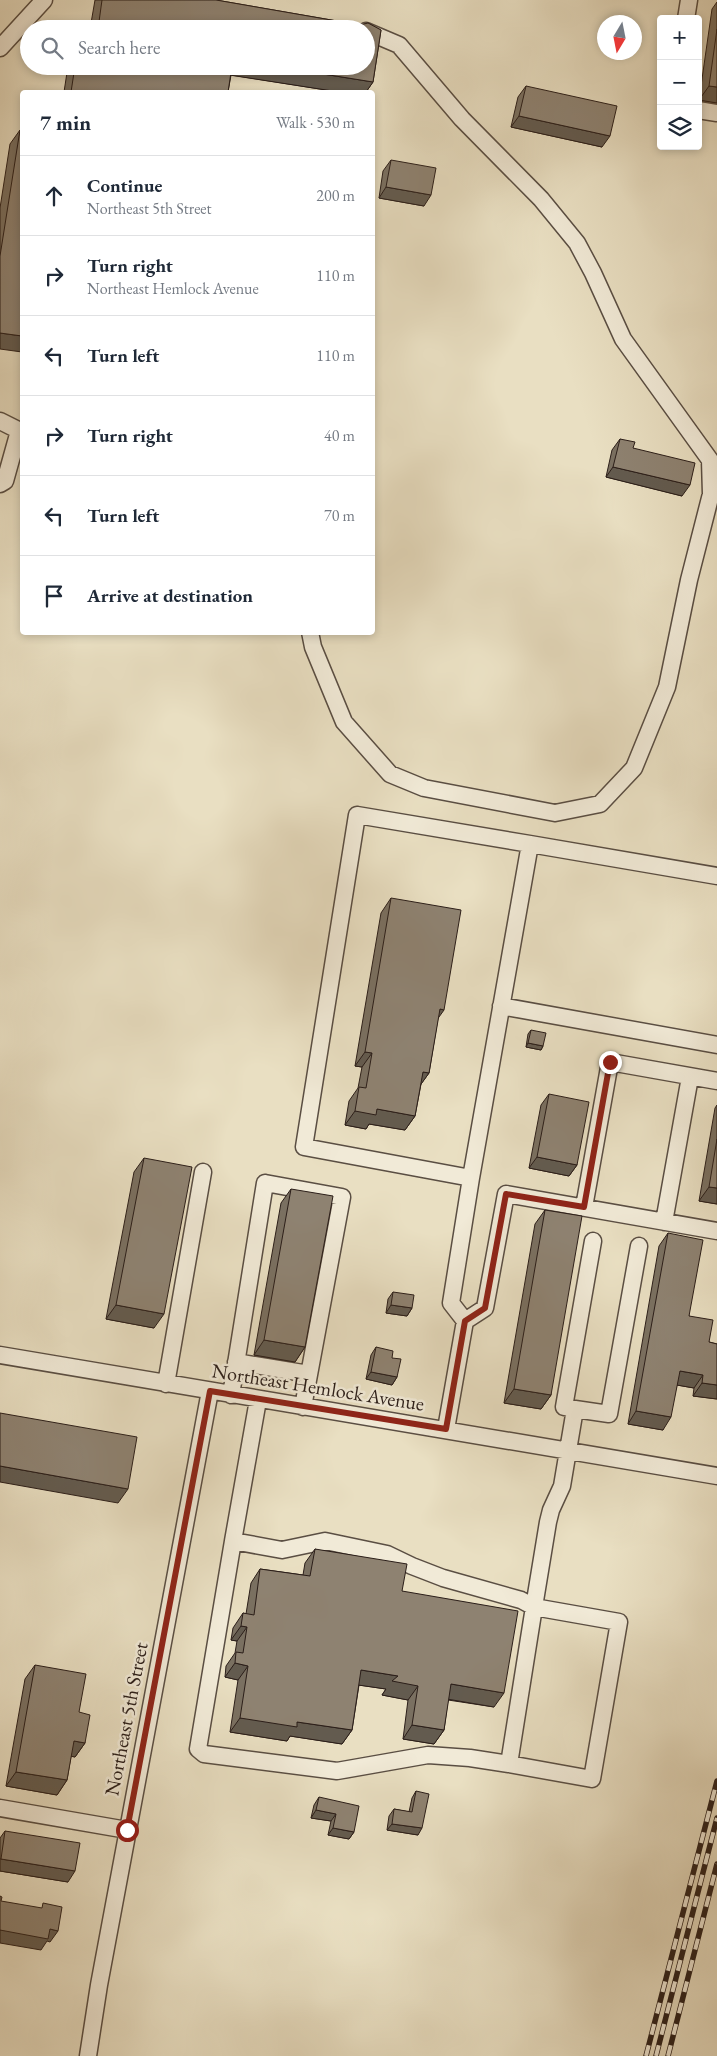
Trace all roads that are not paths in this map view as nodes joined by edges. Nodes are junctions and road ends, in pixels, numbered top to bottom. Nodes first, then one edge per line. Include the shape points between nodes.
1 (44, 0) edge
2 (689, 0) edge
3 (687, 15) edge
4 (26, 20) edge
5 (20, 26) edge
6 (375, 35) edge
7 (0, 48) edge
8 (702, 111) edge
9 (717, 113) edge
10 (0, 421) edge
11 (20, 431) edge
12 (20, 434) edge
13 (0, 484) edge
14 (311, 635) edge
15 (530, 844) junction
16 (717, 876) edge
17 (502, 1006) junction
18 (717, 1045) edge
19 (690, 1077) junction
20 (717, 1081) edge
21 (203, 1172) dead end
22 (471, 1178) junction
23 (584, 1207) junction
24 (664, 1222) junction
25 (717, 1231) edge
26 (593, 1241) dead end
27 (639, 1246) dead end
28 (465, 1321) junction
29 (0, 1355) edge
30 (236, 1362) junction
31 (309, 1374) junction
32 (166, 1384) junction
33 (210, 1391) junction
34 (231, 1395) junction
35 (258, 1400) junction
36 (303, 1407) junction
37 (575, 1408) junction
38 (446, 1429) junction
39 (568, 1451) junction
40 (717, 1476) edge
41 (233, 1541) junction
42 (534, 1607) junction
43 (509, 1764) junction
44 (0, 1808) edge
45 (127, 1830) junction
46 (88, 2056) edge

1 - 4 street
2 - 3 street
5 - 7 street
6 - 14 street via 399,45 462,119 541,199 577,243 623,339 710,460 711,494 667,687 634,768 600,804 555,813 424,788 390,774 344,722
8 - 9 street
10 - 11 street
12 - 13 street via 5,480
15 - 16 street
15 - 17 street
15 - 22 street via 357,815 304,1147
17 - 18 street
17 - 22 street
19 - 20 street
19 - 23 street via 610,1062
19 - 24 street
21 - 32 street
22 - 28 street via 451,1303
23 - 24 street
23 - 28 street via 506,1194 485,1308
24 - 25 street
26 - 37 street via 564,1407
27 - 37 street via 609,1414
28 - 38 street
29 - 32 street, Northeast Hemlock Avenue
30 - 31 street
30 - 31 street via 265,1183 342,1197
30 - 34 street
31 - 36 street
32 - 33 street, Northeast Hemlock Avenue
33 - 34 street, Northeast Hemlock Avenue
33 - 45 street, Northeast 5th Street
34 - 35 street, Northeast Hemlock Avenue
35 - 36 street, Northeast Hemlock Avenue
35 - 41 street
36 - 38 street, Northeast Hemlock Avenue
37 - 39 street
38 - 39 street, Northeast Hemlock Avenue
39 - 40 street, Northeast Hemlock Avenue
39 - 42 street via 562,1486 548,1522
41 - 42 street via 282,1550 334,1542 387,1554 412,1566
41 - 43 street via 198,1749 204,1754 337,1771 428,1755
42 - 43 street
42 - 43 street via 619,1622 592,1779
44 - 45 street
45 - 46 street, Northeast 5th Street

